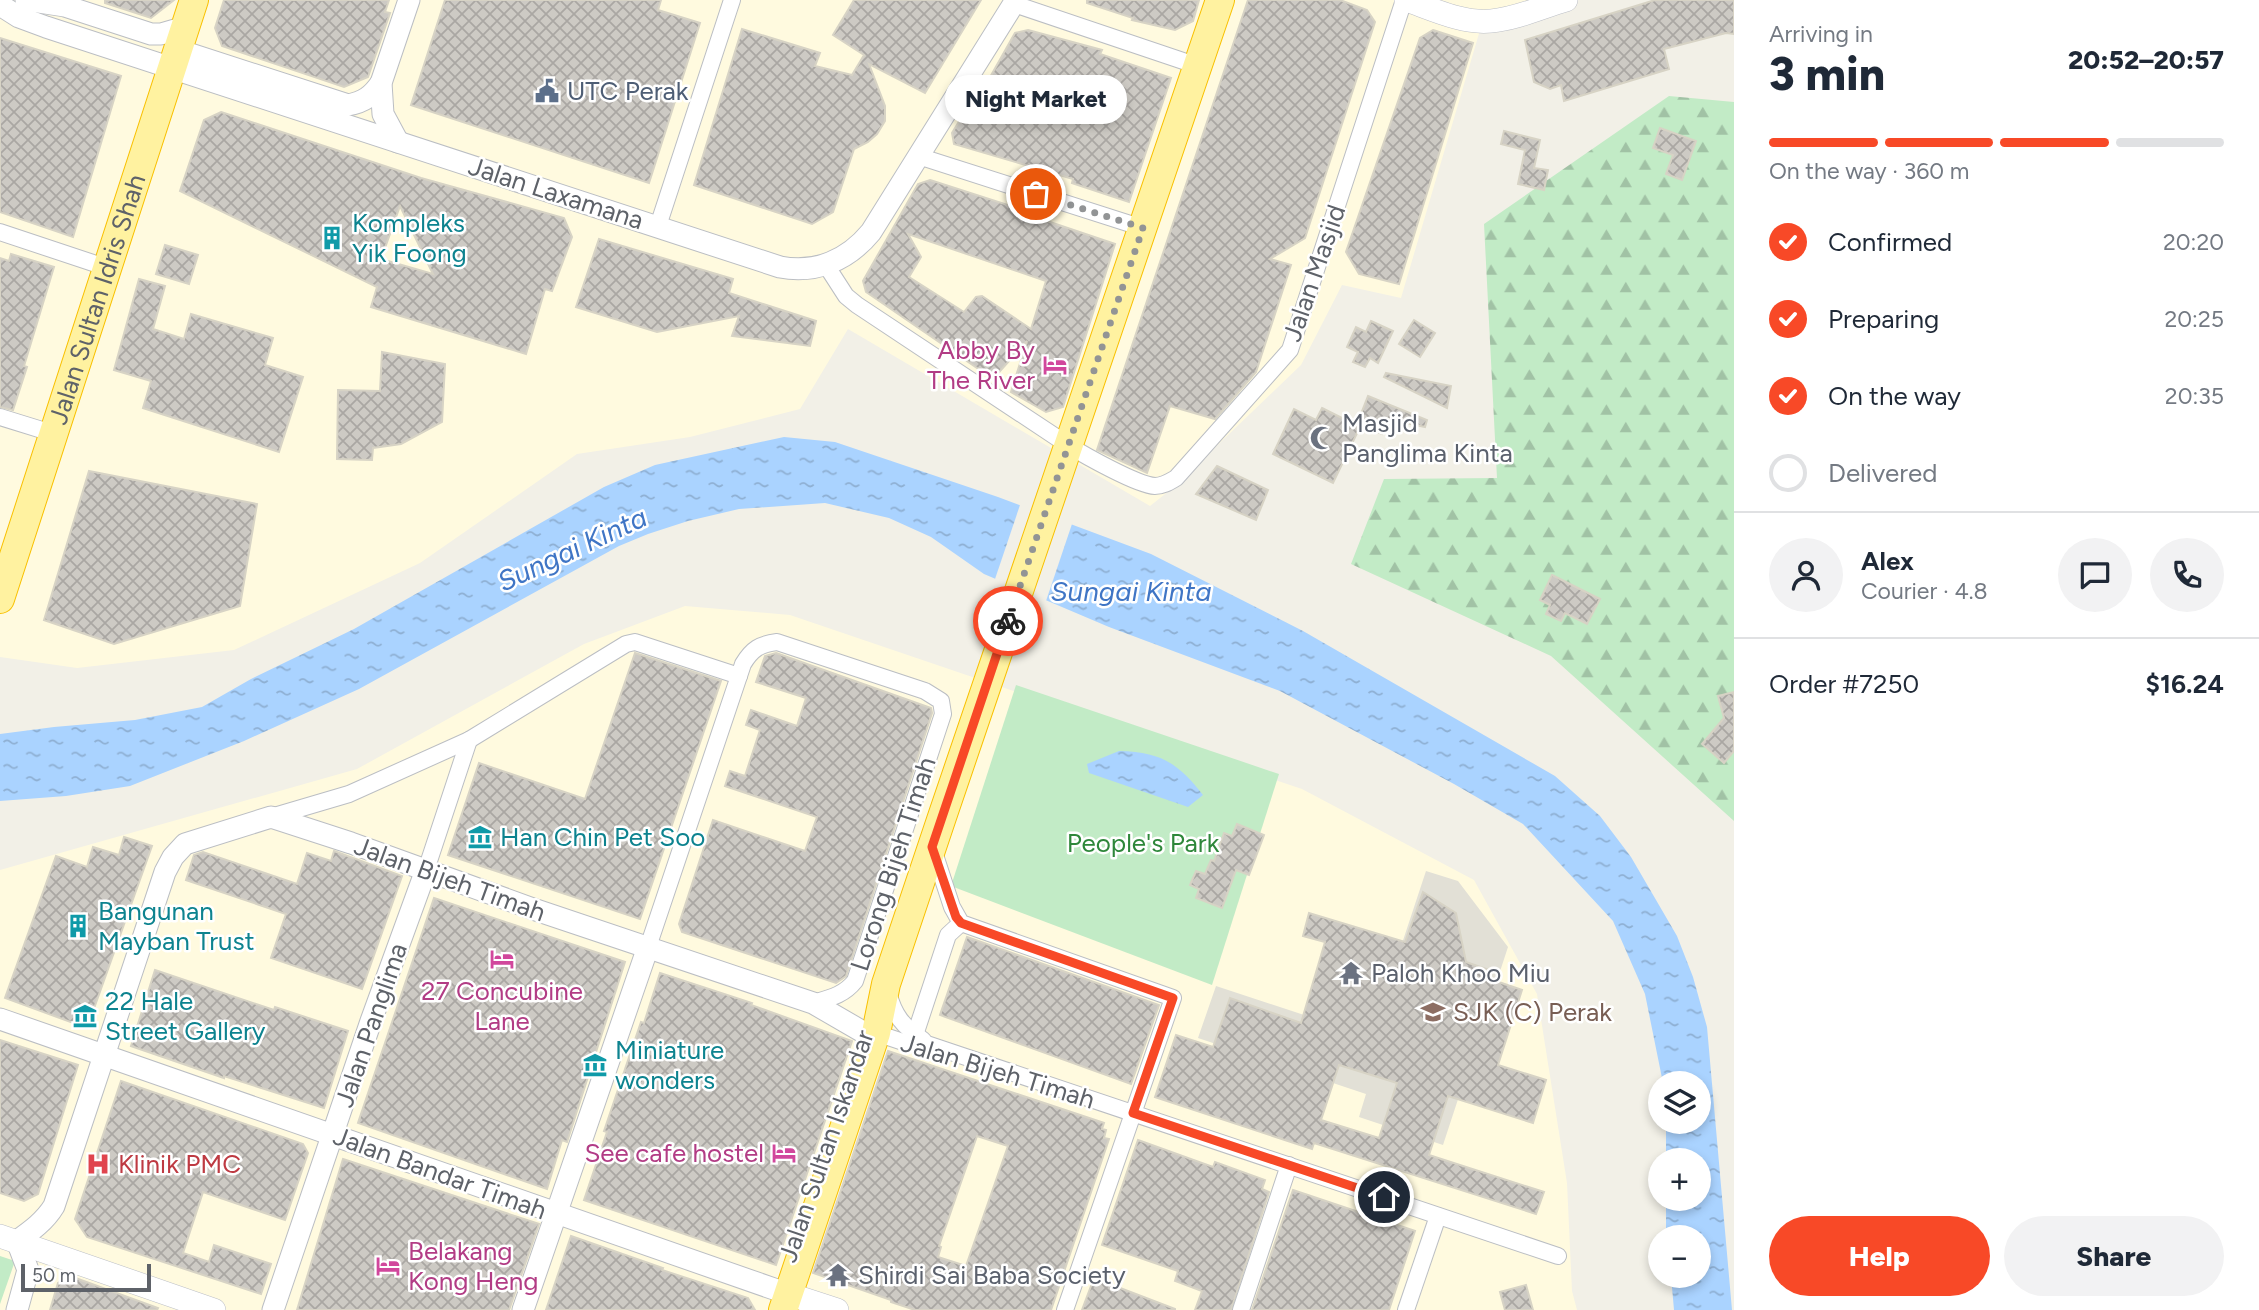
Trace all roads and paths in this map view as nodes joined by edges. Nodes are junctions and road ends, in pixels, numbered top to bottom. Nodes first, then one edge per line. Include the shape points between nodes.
1 (26, 0) edge
2 (194, 0) edge
3 (409, 0) edge
4 (732, 0) edge
5 (1220, 0) edge
6 (1405, 0) edge
7 (1566, 0) edge
8 (1015, 2) edge
9 (0, 5) edge
10 (178, 48) junction
11 (1198, 66) junction
12 (381, 83) junction
13 (398, 142) junction
14 (918, 156) junction
15 (658, 226) junction
16 (1143, 228) junction
17 (0, 232) edge
18 (826, 265) junction
19 (108, 268) junction
20 (0, 417) edge
21 (55, 434) junction
22 (1065, 452) junction
23 (0, 599) edge
24 (738, 676) junction
25 (470, 740) junction
26 (271, 817) junction
27 (932, 847) junction
28 (426, 870) junction
29 (961, 923) junction
30 (648, 947) junction
31 (886, 984) junction
32 (813, 1003) junction
33 (0, 1019) edge
34 (870, 1032) junction
35 (921, 1039) junction
36 (104, 1057) junction
37 (1133, 1113) junction
38 (332, 1134) junction
39 (1289, 1165) junction
40 (556, 1214) junction
41 (1438, 1216) junction
42 (8, 1238) edge
43 (1558, 1256) dead end
44 (779, 1301) edge
45 (17, 1310) edge
46 (214, 1310) edge
47 (273, 1310) edge
48 (523, 1310) edge
49 (837, 1310) edge
50 (1065, 1310) edge
51 (1241, 1310) edge
52 (1406, 1310) edge

1 - 10 street, Jalan Laxamana via 65,6 161,34
2 - 10 highway, Jalan Sultan Idris Shah
3 - 12 street
4 - 15 street
5 - 11 highway, Jalan Sultan Iskandar
6 - 7 main road via 1450,15 1492,21
6 - 22 street, Jalan Masjid via 1290,350 1167,483 1152,486
8 - 11 street
8 - 14 street
9 - 10 street, Jalan Laxamana via 46,27
10 - 12 street via 348,105 372,96
10 - 13 street, Jalan Laxamana
10 - 19 highway, Jalan Sultan Idris Shah
11 - 16 highway, Jalan Sultan Iskandar
12 - 13 street via 383,114
13 - 15 street, Jalan Laxamana
14 - 16 street
14 - 18 street via 859,247
15 - 18 street, Jalan Laxamana via 780,267
16 - 22 highway, Jalan Sultan Iskandar
17 - 19 street
18 - 22 street via 857,305
19 - 21 highway, Jalan Sultan Idris Shah
20 - 21 street
21 - 23 highway, Jalan Sultan Idris Shah
22 - 27 highway, Jalan Sultan Iskandar
24 - 25 street via 635,642 626,644
24 - 30 street
24 - 32 street, Lorong Bijeh Timah via 757,647 777,642 925,691 941,701 943,714 855,981 837,996
25 - 26 street via 349,794
25 - 28 street, Jalan Panglima
26 - 28 street, Jalan Bijeh Timah
26 - 36 street via 185,844 173,856
27 - 29 street
27 - 31 highway, Jalan Sultan Iskandar
28 - 30 street, Jalan Bijeh Timah
28 - 38 street, Jalan Panglima
29 - 35 street via 948,935
29 - 37 street via 1173,998
30 - 32 street, Jalan Bijeh Timah
30 - 40 street
31 - 34 highway, Jalan Sultan Iskandar
31 - 35 street via 898,1020
32 - 34 street, Jalan Bijeh Timah
33 - 36 street, Jalan Bandar Timah
34 - 35 street, Jalan Bijeh Timah via 906,1043
34 - 44 highway, Jalan Sultan Iskandar
35 - 37 street, Jalan Bijeh Timah
36 - 38 street, Jalan Bandar Timah
36 - 42 street via 54,1206 34,1229
37 - 39 street, Jalan Bijeh Timah
37 - 50 street
38 - 40 street, Jalan Bandar Timah
38 - 47 street, Jalan Panglima
39 - 41 street, Jalan Bijeh Timah
39 - 51 street
40 - 44 street, Jalan Bandar Timah
40 - 48 street
41 - 43 street, Jalan Bijeh Timah
41 - 52 street
42 - 45 street via 28,1270
42 - 46 main road
44 - 49 main road, Jalan Bandar Timah

